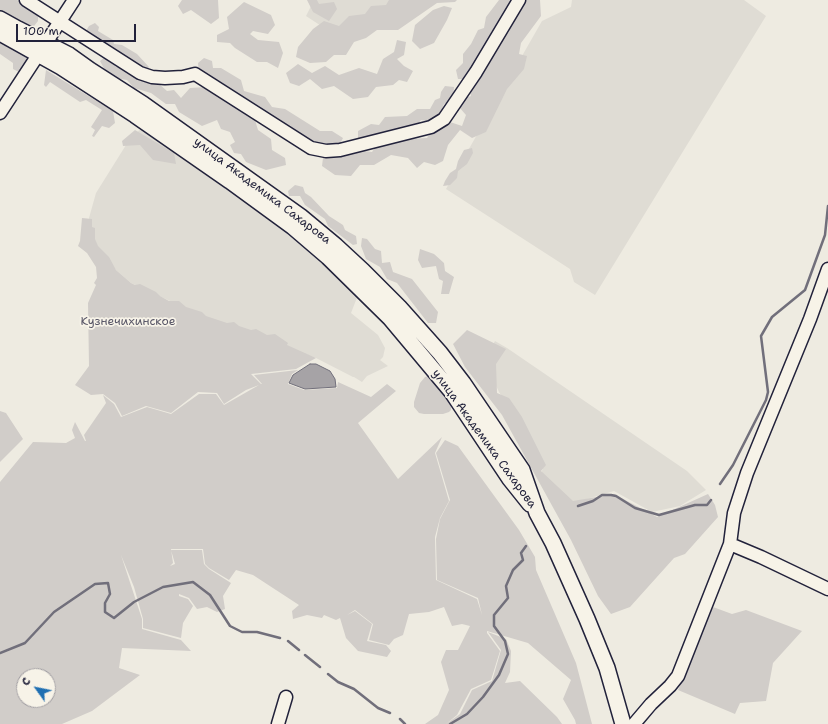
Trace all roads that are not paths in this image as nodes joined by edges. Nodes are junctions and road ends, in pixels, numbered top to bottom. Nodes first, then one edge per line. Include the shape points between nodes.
1 (26, 0) edge
2 (74, 0) edge
3 (519, 0) edge
4 (0, 18) edge
5 (60, 22) junction
6 (0, 33) edge
7 (42, 49) junction
8 (0, 113) edge
9 (828, 270) edge
10 (730, 544) junction
11 (828, 590) edge
12 (286, 697) dead end
13 (278, 724) edge
14 (623, 724) edge
15 (634, 724) edge

1 - 5 street
2 - 5 street
3 - 5 street via 476,72 444,118 431,127 340,150 326,151 311,148 195,74 165,78 140,73
4 - 7 main road
5 - 7 street
6 - 7 main road
7 - 8 street
7 - 14 main road, улица Академика Сахарова via 69,56 143,104 300,216 363,271 440,353 464,382 522,470 537,513 587,618
9 - 10 street via 745,480 734,513
10 - 11 street
10 - 15 street via 678,676
12 - 13 street

